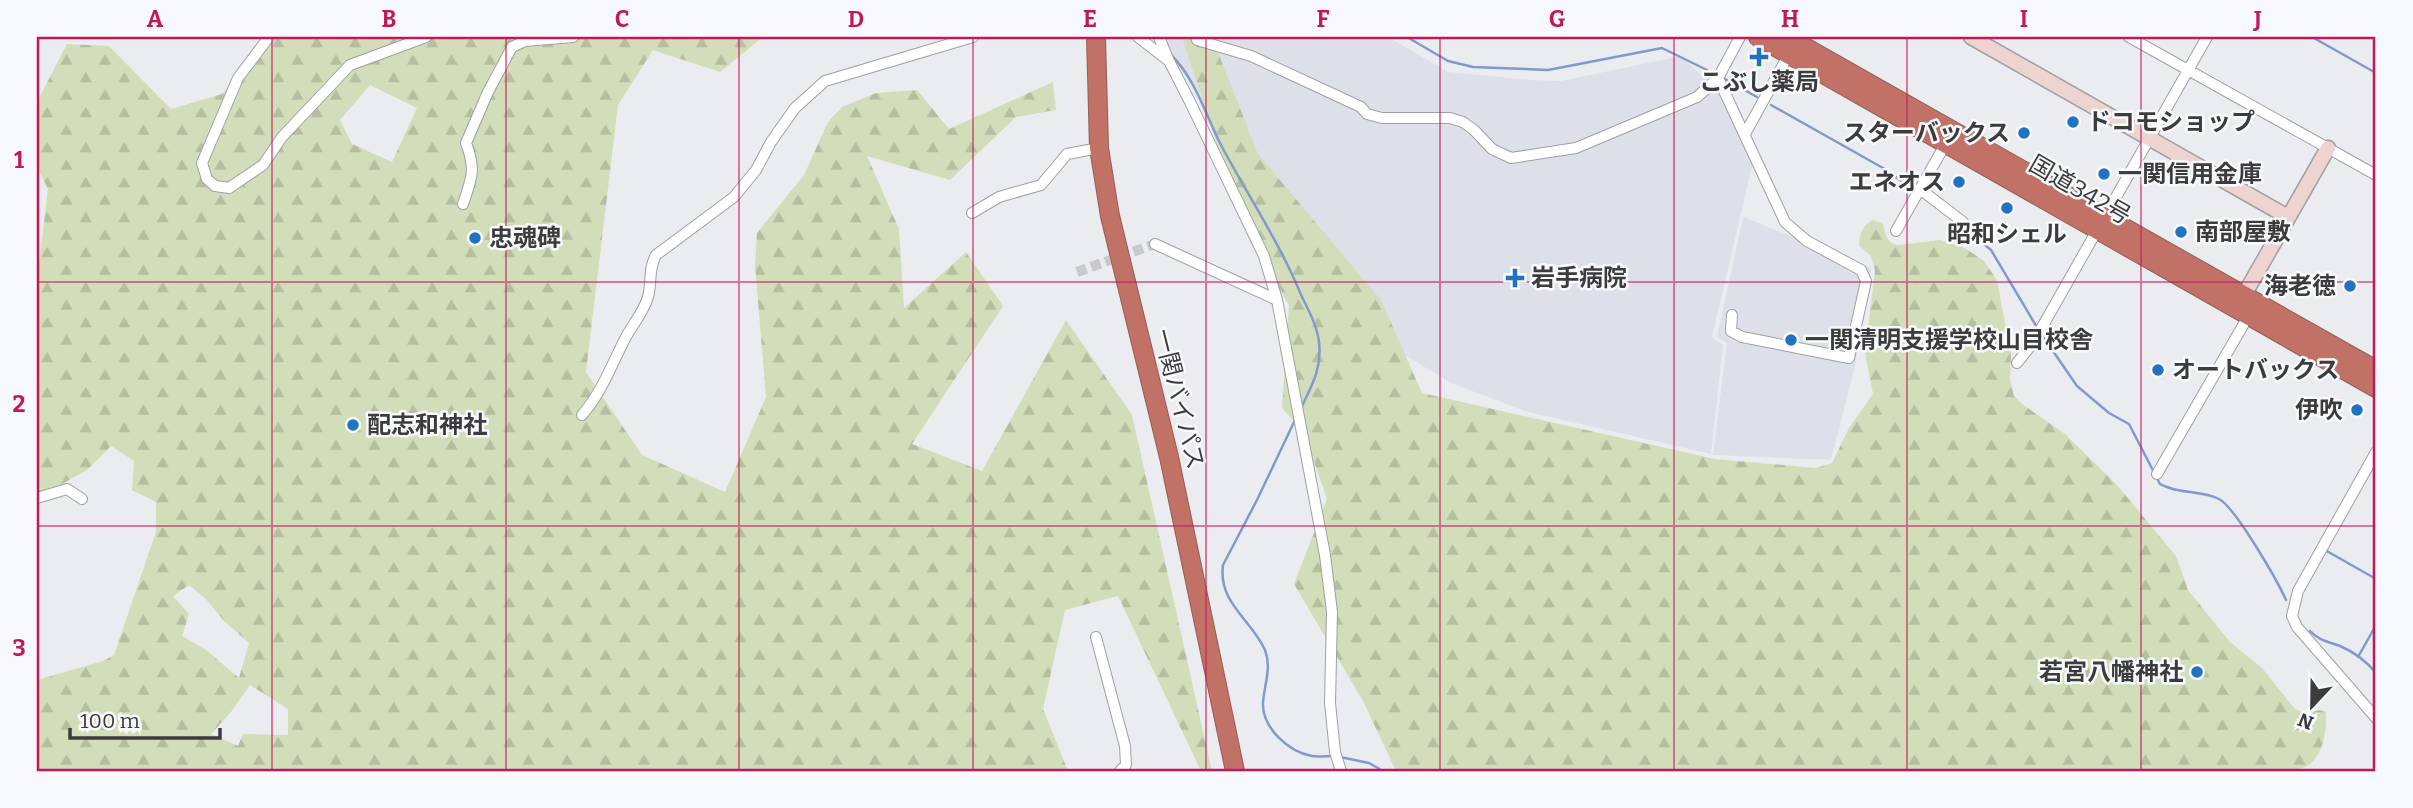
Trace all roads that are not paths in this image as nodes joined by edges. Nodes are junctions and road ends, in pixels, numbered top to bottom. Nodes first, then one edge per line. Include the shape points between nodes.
1 (269, 37) edge
2 (426, 37) edge
3 (573, 37) edge
4 (973, 37) edge
5 (1096, 37) edge
6 (1138, 37) edge
7 (1159, 37) edge
8 (1196, 37) edge
9 (1740, 37) edge
10 (1758, 37) edge
11 (1971, 37) edge
12 (2129, 37) edge
13 (2207, 37) edge
14 (1794, 43) edge
15 (1168, 61) junction
16 (2188, 70) junction
17 (1718, 78) junction
18 (1745, 134) junction
19 (2149, 138) junction
20 (1946, 143) junction
21 (1099, 148) junction
22 (2328, 148) junction
23 (2376, 175) edge
24 (1920, 189) junction
25 (463, 204) dead end
26 (972, 213) dead end
27 (2288, 217) junction
28 (2101, 221) junction
29 (1963, 222) dead end
30 (1896, 231) dead end
31 (1155, 244) tunnel mouth
32 (2244, 295) junction
33 (1277, 300) junction
34 (1732, 315) dead end
35 (2249, 315) junction
36 (2017, 363) dead end
37 (2376, 370) edge
38 (2376, 388) edge
39 (582, 415) dead end
40 (2376, 452) edge
41 (2157, 474) dead end
42 (37, 498) edge
43 (82, 499) dead end
44 (1096, 637) dead end
45 (2376, 718) edge
46 (1120, 771) edge
47 (1235, 771) edge
48 (1340, 771) edge

1 - 2 street via 238,78 202,163 207,179 215,186 229,187 263,165 350,65
3 - 25 street via 525,41 512,47 466,143 474,174
4 - 39 street via 824,81 811,91 734,197 656,255 643,308 596,400
5 - 21 highway, 一関バイパス
6 - 15 street
7 - 15 street
8 - 17 street via 1251,56 1361,107 1367,114 1462,122 1492,149 1511,158 1576,148 1697,97
9 - 17 street
10 - 14 highway, 国道342号
11 - 19 street
12 - 16 street
13 - 16 street
14 - 18 street
14 - 20 highway, 国道342号
14 - 28 highway, 国道342号
15 - 33 street via 1254,233
16 - 19 street
16 - 22 street
17 - 18 street
18 - 34 street via 1785,222 1807,242 1861,270 1866,281 1849,358 1742,338 1731,331
19 - 27 street
19 - 28 street
20 - 24 street
20 - 28 highway, 国道342号
21 - 26 street via 1067,154 1041,185 999,197
21 - 47 highway, 一関バイパス via 1110,216 1169,457
22 - 23 street
22 - 27 street
24 - 29 street
24 - 30 street
27 - 32 street
28 - 32 highway, 国道342号
28 - 35 highway, 国道342号
28 - 36 street via 2033,343
31 - 33 street
32 - 37 highway, 国道342号
33 - 48 street via 1325,555 1332,612 1330,703
35 - 38 highway, 国道342号
35 - 41 street
40 - 45 street via 2298,590 2292,616
42 - 43 street via 67,489
44 - 46 street via 1125,746 1126,765

